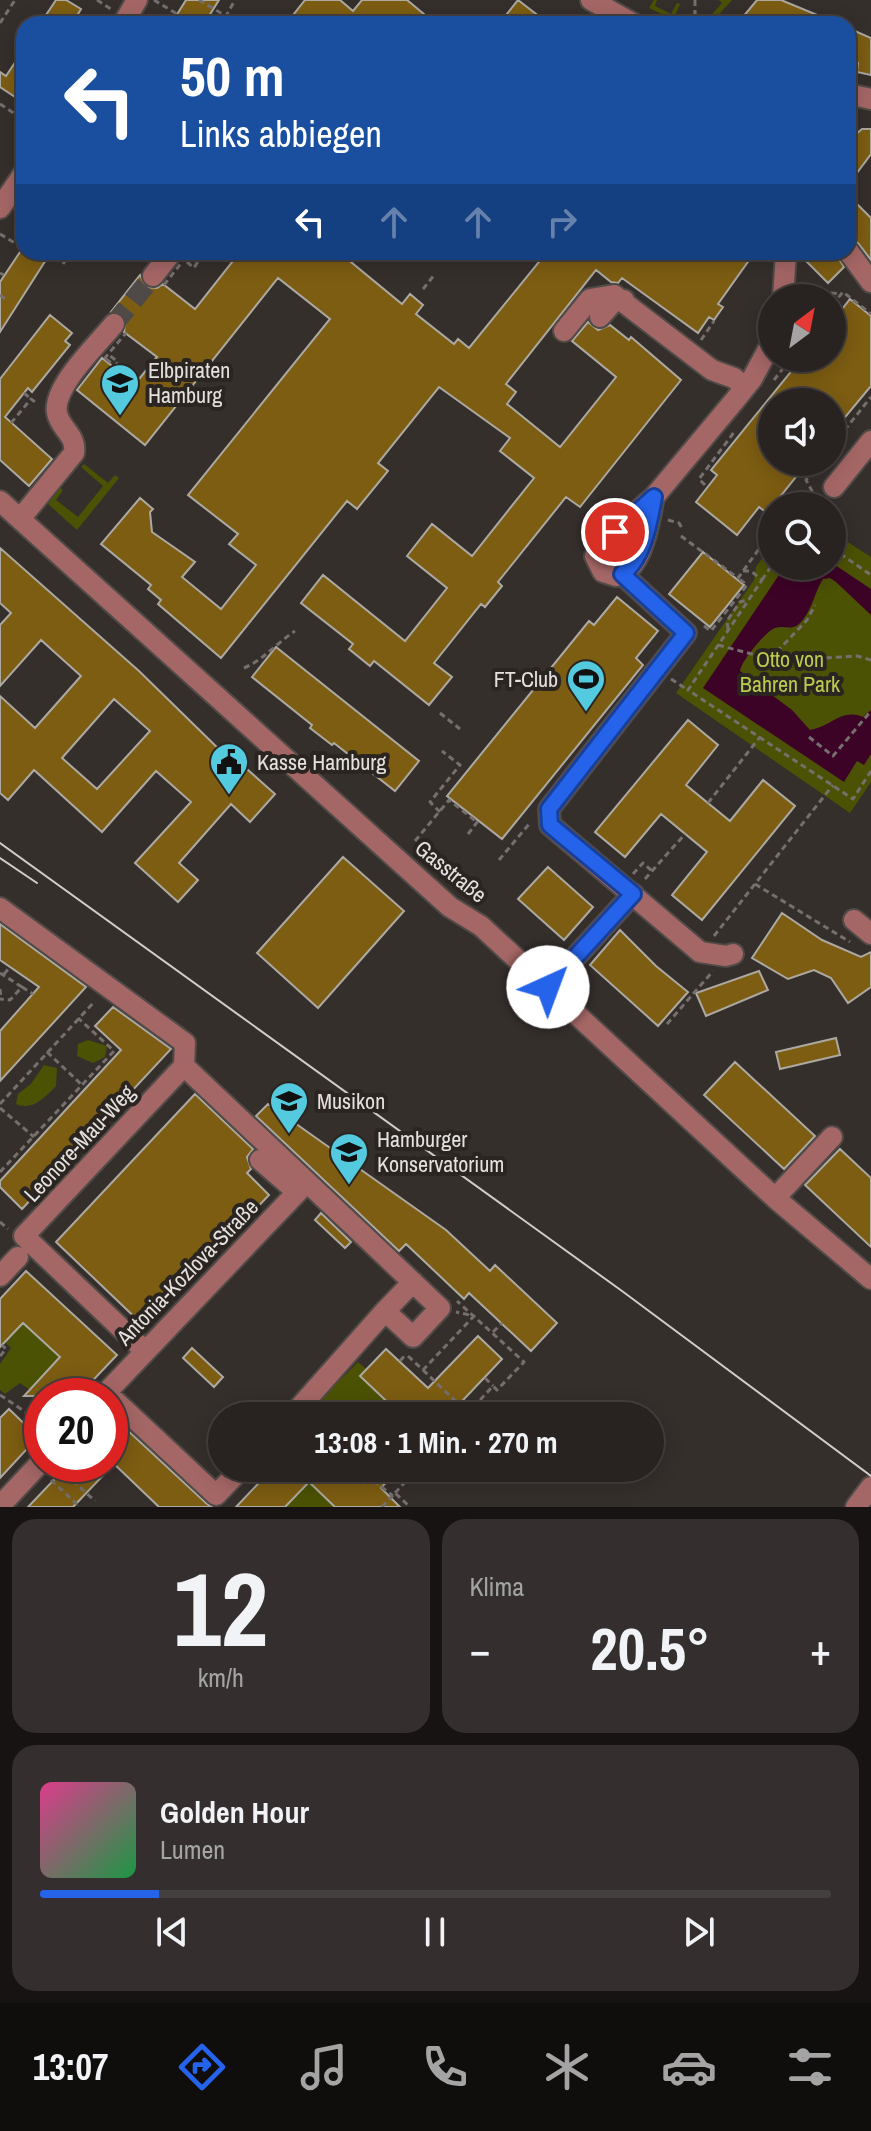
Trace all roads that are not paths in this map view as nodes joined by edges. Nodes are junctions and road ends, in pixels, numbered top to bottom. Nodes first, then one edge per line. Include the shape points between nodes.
1 (137, 0) edge
2 (591, 0) edge
3 (119, 16) edge
4 (620, 16) edge
5 (16, 185) edge
6 (0, 208) edge
7 (168, 260) edge
8 (786, 260) edge
9 (855, 260) edge
10 (158, 280) tunnel mouth
11 (871, 282) edge
12 (787, 284) edge
13 (624, 300) junction
14 (600, 317) dead end
15 (120, 328) tunnel mouth
16 (564, 331) dead end
17 (758, 365) edge
18 (745, 387) junction
19 (871, 441) edge
20 (834, 487) dead end
21 (654, 497) junction
22 (0, 501) edge
23 (20, 519) junction
24 (622, 574) junction
25 (639, 887) junction
26 (0, 908) edge
27 (854, 920) dead end
28 (866, 940) edge
29 (730, 955) road end
30 (548, 987) junction
31 (184, 1066) junction
32 (832, 1137) dead end
33 (260, 1160) dead end
34 (302, 1187) junction
35 (775, 1198) junction
36 (18, 1257) road end
37 (0, 1276) edge
38 (871, 1279) edge
39 (413, 1282) junction
40 (385, 1311) junction
41 (145, 1351) junction
42 (122, 1378) edge
43 (304, 1402) edge
44 (128, 1414) edge
45 (26, 1482) edge
46 (229, 1482) edge
47 (871, 1487) edge
48 (0, 1506) edge
49 (856, 1507) edge

1 - 3 street
2 - 4 street
5 - 6 street
7 - 10 street
8 - 12 street
9 - 11 street
13 - 14 street via 615,300
13 - 16 street via 598,295
13 - 18 street via 712,370
15 - 23 street via 62,389 56,408 74,440 74,453
17 - 18 street
18 - 21 street
19 - 20 street
21 - 24 street via 646,533
21 - 24 street via 597,550 599,568 609,575
22 - 23 street, Gasstraße
23 - 30 street, Gasstraße via 450,907 481,926
24 - 25 street via 686,633 549,809 550,825
25 - 29 street via 700,952
25 - 30 street
26 - 31 street via 185,1043
27 - 28 street
30 - 35 street, Gasstraße
31 - 34 street
31 - 41 street, Leonore-Mau-Weg via 24,1236
32 - 35 street
33 - 34 street
34 - 39 street
34 - 41 street, Antonia-Kozlova-Straße
35 - 38 street, Gasstraße
36 - 37 street
39 - 40 street
39 - 40 street via 440,1308 413,1337
40 - 43 street
41 - 42 street, Antonia-Kozlova-Straße
44 - 46 street via 216,1495
45 - 48 street
47 - 49 street

